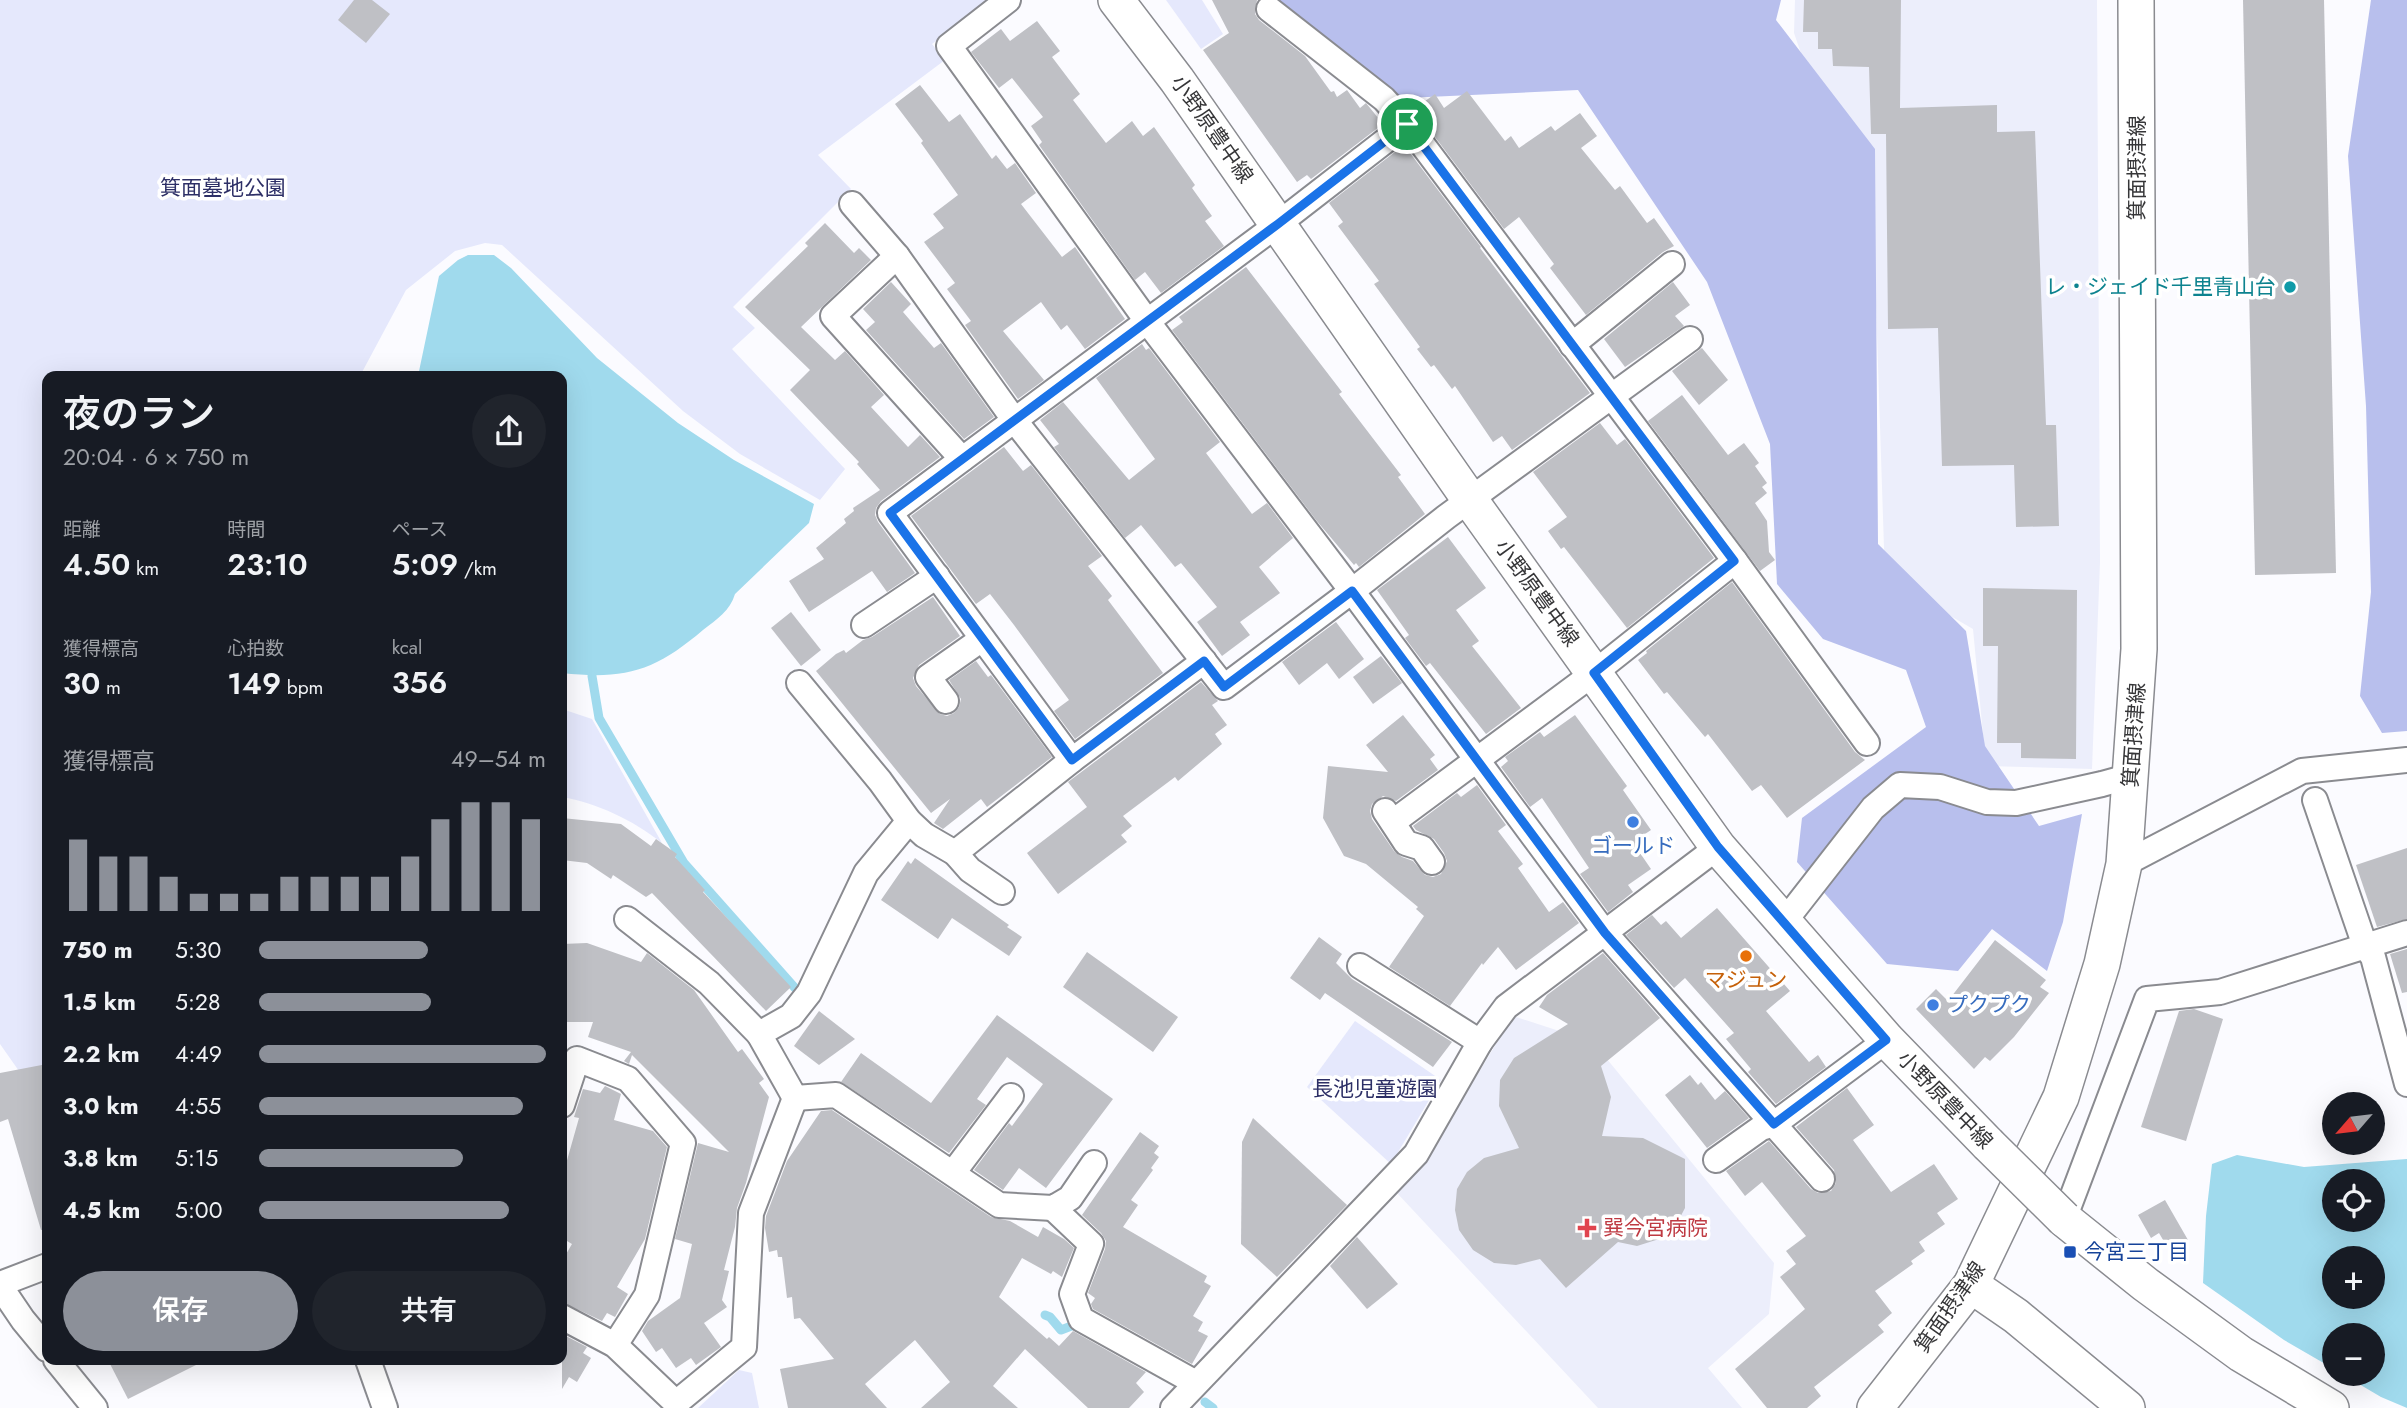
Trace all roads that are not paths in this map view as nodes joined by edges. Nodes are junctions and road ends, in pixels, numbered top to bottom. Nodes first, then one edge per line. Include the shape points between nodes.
1 (1008, 0) edge
2 (1116, 0) edge
3 (2136, 0) edge
4 (1269, 9) dead end
5 (1407, 124) junction
6 (852, 204) dead end
7 (1278, 224) junction
8 (897, 256) junction
9 (1672, 264) dead end
10 (1147, 321) junction
11 (1690, 339) dead end
12 (1572, 345) junction
13 (1611, 397) junction
14 (1015, 421) junction
15 (962, 460) junction
16 (1470, 500) junction
17 (1734, 561) junction
18 (937, 576) junction
19 (1352, 591) junction
20 (864, 625) dead end
21 (982, 639) junction
22 (1204, 661) junction
23 (1594, 673) junction
24 (799, 683) dead end
25 (946, 701) dead end
26 (1867, 743) dead end
27 (1478, 759) junction
28 (1072, 760) junction
29 (2407, 760) edge
30 (2131, 776) junction
31 (2315, 800) dead end
32 (909, 821) junction
33 (1718, 847) junction
34 (955, 853) junction
35 (1432, 862) dead end
36 (2124, 864) junction
37 (1002, 892) dead end
38 (627, 919) dead end
39 (1784, 922) junction
40 (1605, 933) junction
41 (2407, 933) edge
42 (2365, 946) junction
43 (1360, 966) dead end
44 (759, 1034) junction
45 (1886, 1040) junction
46 (1480, 1042) junction
47 (2407, 1084) edge
48 (567, 1090) edge
49 (1011, 1096) dead end
50 (795, 1098) junction
51 (1774, 1124) junction
52 (1716, 1160) dead end
53 (1094, 1163) dead end
54 (953, 1173) junction
55 (1822, 1179) dead end
56 (1053, 1208) junction
57 (2064, 1219) junction
58 (42, 1268) edge
59 (0, 1285) edge
60 (1971, 1285) junction
61 (567, 1320) edge
62 (42, 1343) edge
63 (615, 1346) junction
64 (60, 1365) edge
65 (370, 1365) edge
66 (1196, 1383) junction
67 (676, 1406) edge
68 (95, 1408) edge
69 (385, 1408) edge
70 (1172, 1408) edge
71 (1875, 1408) edge
72 (2127, 1408) edge
73 (2331, 1408) edge

1 - 10 street via 949,46
2 - 7 street, 小野原豊中線
3 - 30 street, 箕面摂津線 via 2139,649
4 - 5 street via 1384,99
5 - 7 street
5 - 12 street
6 - 8 street
7 - 10 street
7 - 16 street, 小野原豊中線
8 - 14 street
8 - 15 street via 834,316
9 - 12 street
10 - 14 street
10 - 19 street
11 - 13 street
12 - 13 street
13 - 16 street
13 - 17 street
14 - 15 street
14 - 22 street
15 - 18 street via 890,513
16 - 19 street
16 - 23 street, 小野原豊中線
17 - 23 street
17 - 26 street
18 - 20 street
18 - 21 street
19 - 22 street via 1224,687
19 - 27 street
21 - 25 street via 929,677
21 - 28 street
22 - 28 street
23 - 27 street
23 - 33 street, 小野原豊中線
24 - 32 street
27 - 35 street via 1389,816 1406,843 1422,848
27 - 40 street
28 - 34 street
29 - 36 street via 2302,771
30 - 36 street, 箕面摂津線
30 - 39 street via 2015,803 1987,802 1940,787 1900,785 1874,808
31 - 42 street
32 - 34 street
32 - 44 street via 866,873 808,993 791,1016
33 - 39 street, 小野原豊中線
33 - 40 street
34 - 37 street via 970,870
36 - 60 street, 箕面摂津線 via 2102,964 2061,1097
38 - 44 street via 709,983
39 - 45 street, 小野原豊中線
40 - 46 street via 1506,1007
40 - 51 street
41 - 42 street
42 - 47 street via 2373,957
42 - 57 street via 2220,992 2147,999
43 - 46 street
44 - 50 street
45 - 51 street
45 - 57 street, 小野原豊中線, bridge
46 - 66 street via 1416,1154
48 - 63 street via 577,1059 628,1079 683,1143 647,1295
49 - 54 street
50 - 54 street via 836,1095
50 - 67 street via 751,1213 744,1347
51 - 52 street
51 - 55 street
53 - 56 street via 1070,1198
54 - 56 street via 999,1205
56 - 66 street via 1091,1244 1072,1294 1081,1319
57 - 73 street, 小野原豊中線 via 2241,1354
58 - 59 street
59 - 62 street
60 - 71 street, 箕面摂津線
60 - 72 street via 2016,1315
61 - 63 street
63 - 67 street
64 - 68 street
65 - 69 street
66 - 70 street

